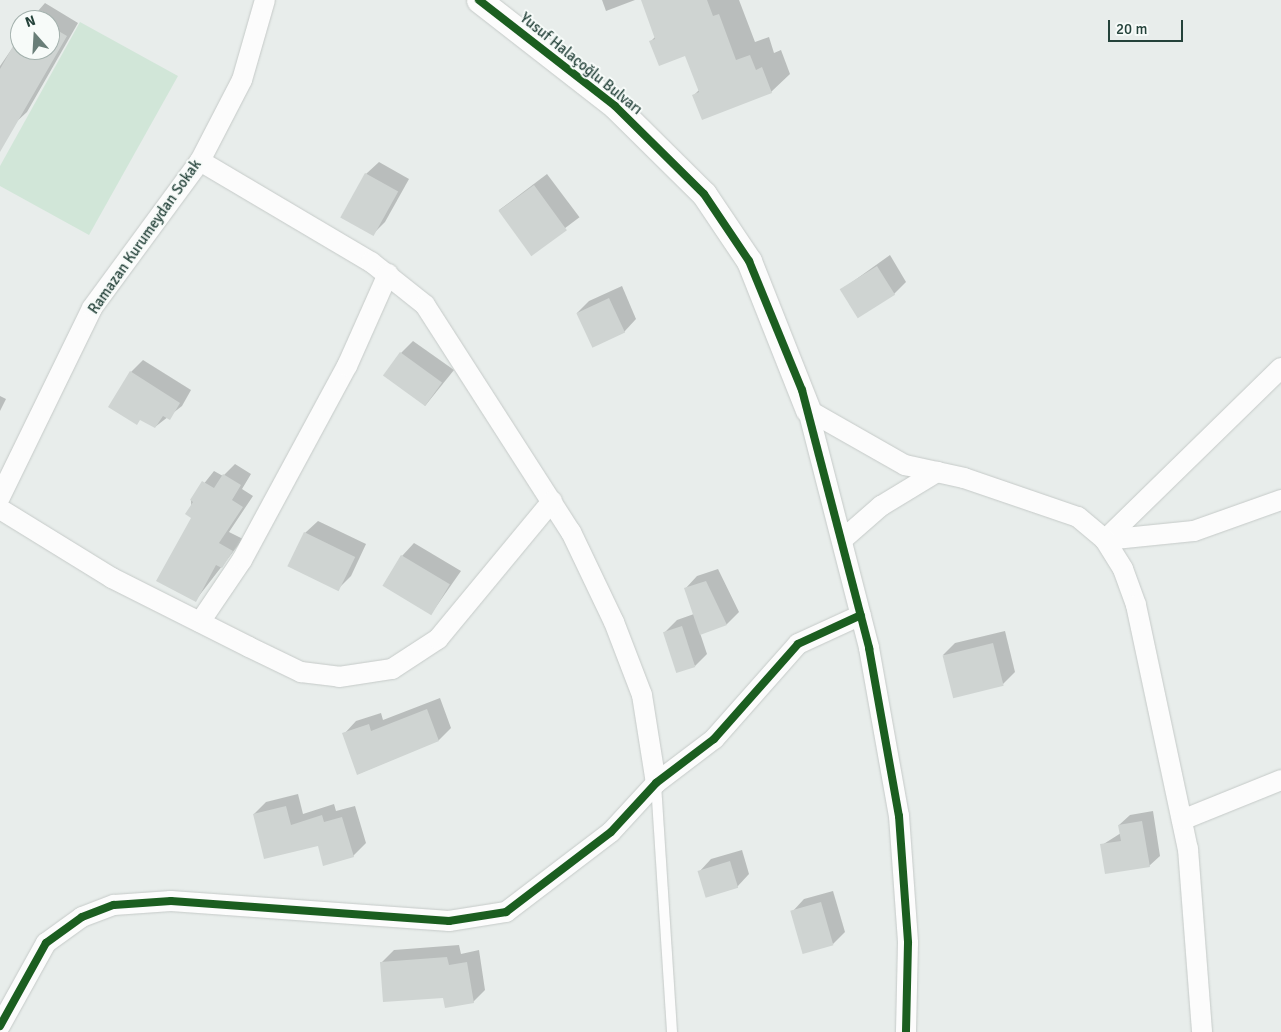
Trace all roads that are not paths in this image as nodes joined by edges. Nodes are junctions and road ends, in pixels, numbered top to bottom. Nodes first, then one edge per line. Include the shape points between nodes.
1 (266, 0) edge
2 (479, 0) edge
3 (200, 161) junction
4 (388, 274) junction
5 (1281, 368) edge
6 (808, 410) junction
7 (937, 472) junction
8 (0, 497) edge
9 (552, 500) junction
10 (1281, 500) edge
11 (0, 509) edge
12 (842, 540) junction
13 (1105, 540) junction
14 (861, 615) junction
15 (200, 622) junction
16 (1281, 780) edge
17 (656, 783) junction
18 (1182, 820) junction
19 (0, 1026) edge
20 (672, 1032) edge
21 (906, 1032) edge
22 (1202, 1032) edge

1 - 3 street, Ramazan Kurumeydan Sokak via 242,80
2 - 6 street, Yusuf Halaçoğlu Bulvarı via 615,106 704,194 748,261
3 - 4 street
3 - 8 street, Ramazan Kurumeydan Sokak via 92,308
4 - 9 street via 430,312
4 - 15 street via 347,366 246,552
5 - 13 street
6 - 7 street via 905,465
6 - 12 street
7 - 12 street via 880,506
7 - 13 street via 1078,517
9 - 15 street via 438,639 392,669 339,676 301,672
9 - 17 street via 614,622 642,695
10 - 13 street via 1194,532
11 - 15 street via 112,578
12 - 14 street
13 - 18 street via 1123,569 1136,606
14 - 17 street via 798,644 714,739
14 - 21 street via 899,816 908,943
16 - 18 street
17 - 19 street via 611,832 506,912 449,921 172,901 114,905 82,917 46,943
17 - 20 lane
18 - 22 street via 1199,951

